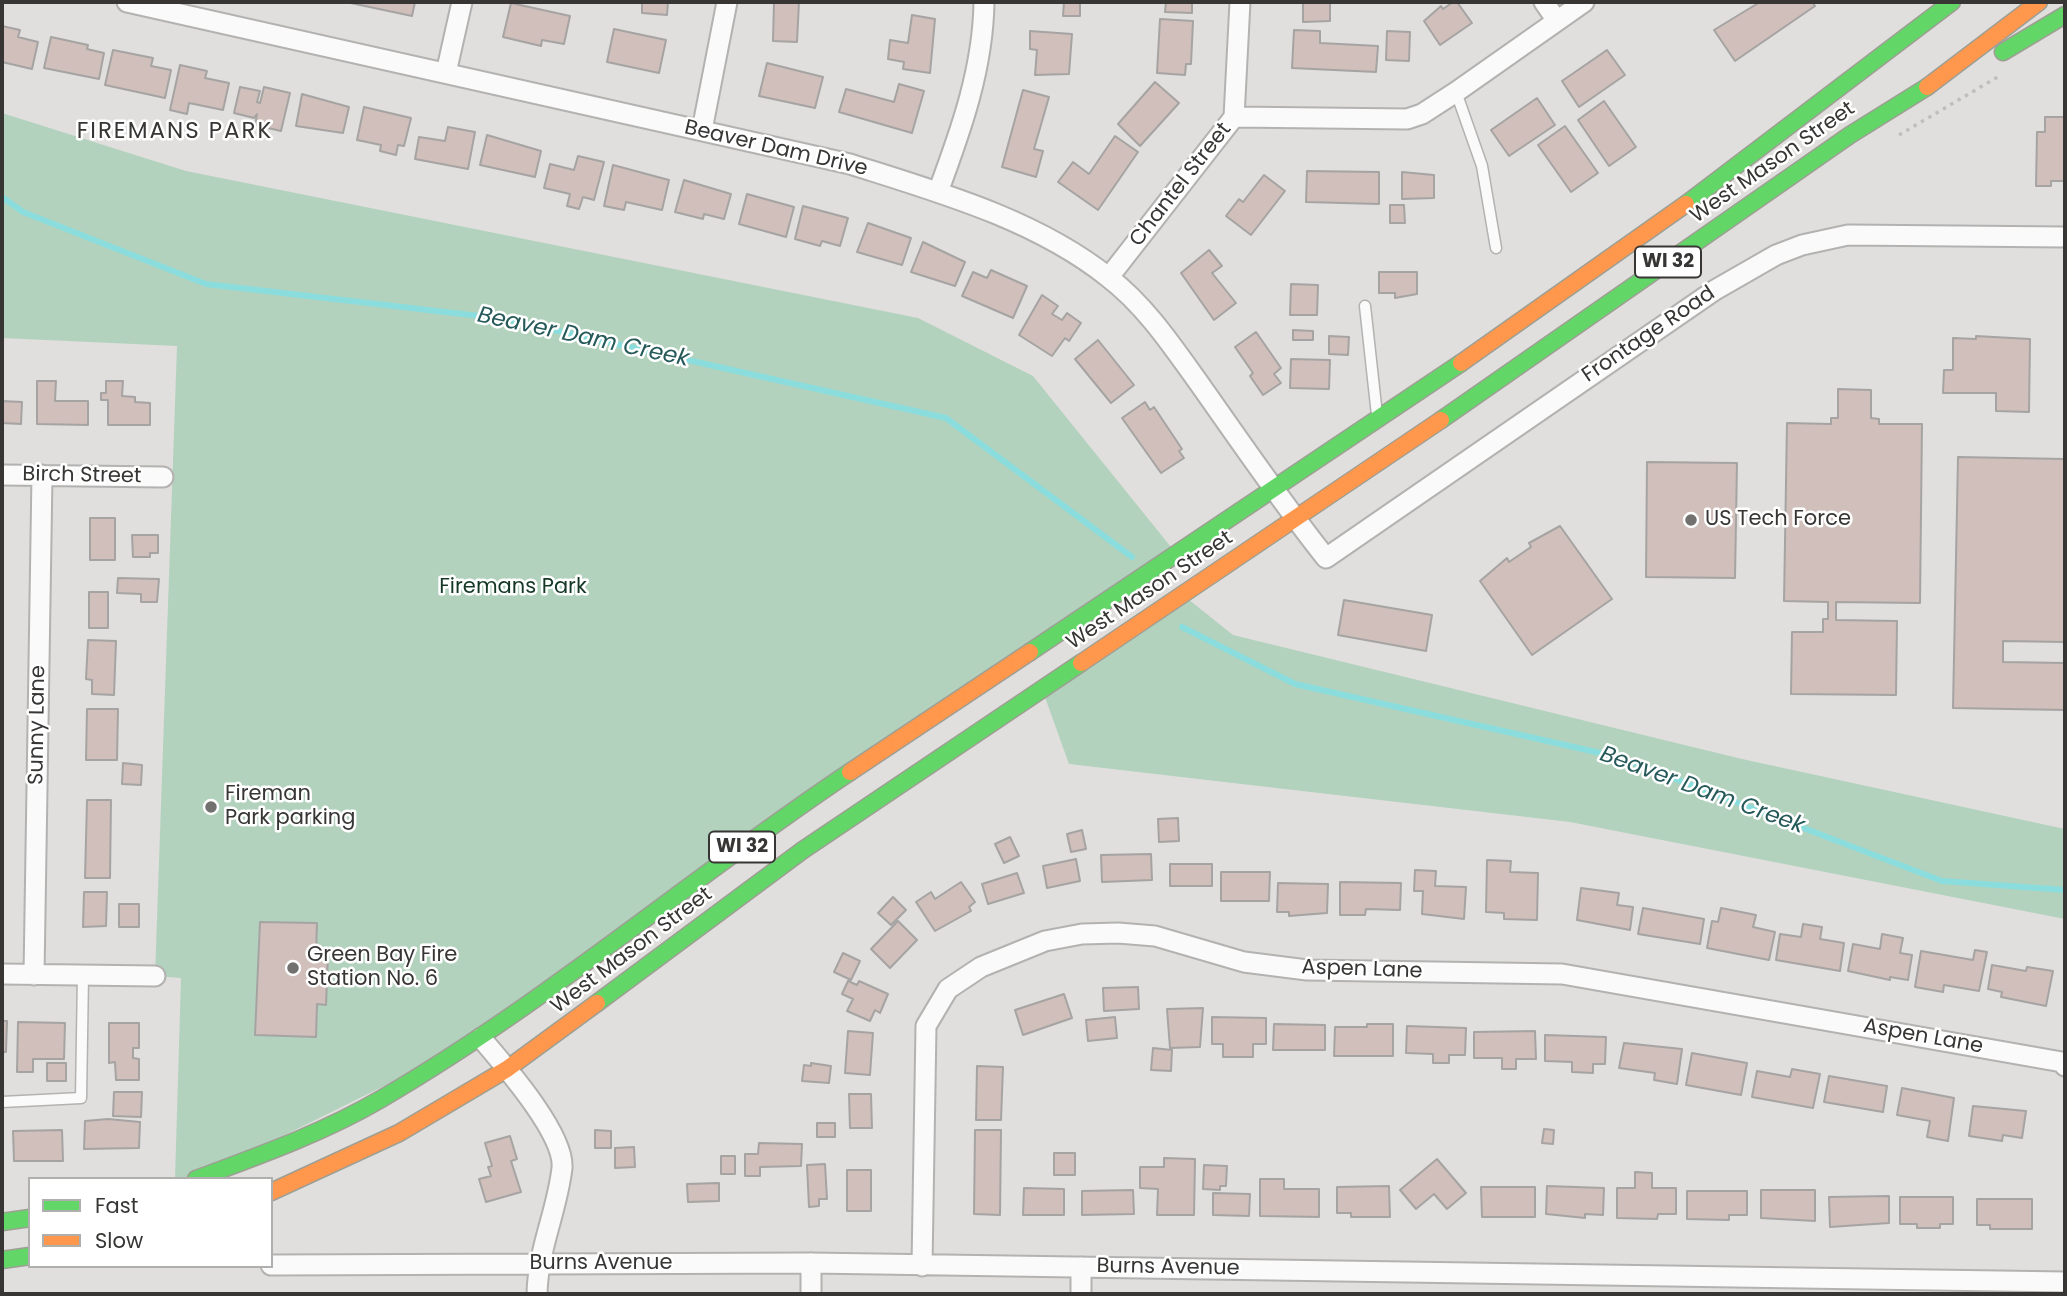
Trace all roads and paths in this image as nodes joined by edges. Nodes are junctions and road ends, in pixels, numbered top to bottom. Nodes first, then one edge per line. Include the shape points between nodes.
1 (127, 2) edge
2 (462, 2) edge
3 (727, 2) edge
4 (984, 2) edge
5 (1240, 2) edge
6 (1544, 2) edge
7 (1584, 2) edge
8 (1952, 2) edge
9 (2039, 2) edge
10 (192, 9) edge
11 (2065, 15) edge
12 (1557, 21) junction
13 (2008, 71) dead end
14 (446, 73) junction
15 (1941, 78) junction
16 (1456, 92) junction
17 (1234, 117) junction
18 (702, 131) junction
19 (1891, 136) dead end
20 (938, 192) junction
21 (2065, 237) edge
22 (1496, 248) dead end
23 (1109, 277) junction
24 (1365, 306) dead end
25 (1378, 419) junction
26 (2, 474) edge
27 (42, 475) junction
28 (163, 477) dead end
29 (1275, 489) junction
30 (1294, 519) junction
31 (2, 974) edge
32 (34, 975) junction
33 (83, 975) junction
34 (155, 976) dead end
35 (481, 1038) junction
36 (2065, 1066) edge
37 (508, 1069) junction
38 (2, 1102) edge
39 (202, 1177) edge
40 (273, 1191) edge
41 (28, 1218) edge
42 (2, 1222) edge
43 (28, 1256) edge
44 (2, 1260) edge
45 (811, 1263) junction
46 (538, 1264) junction
47 (273, 1265) edge
48 (922, 1266) junction
49 (1081, 1267) junction
50 (2065, 1282) edge
51 (1722, 1286) edge
52 (537, 1294) edge
53 (811, 1294) edge
54 (1081, 1294) edge

1 - 10 street, Beaver Dam Drive
2 - 14 street
3 - 18 street
4 - 20 street via 968,113
5 - 17 street, Chantel Street
6 - 12 street
7 - 12 street
8 - 25 main road, West Mason Street / WI 32 via 1667,219
9 - 15 main road, West Mason Street / WI 32
10 - 14 street, Beaver Dam Drive
11 - 15 main road via 1997,56
12 - 16 street
13 - 19 path via 1904,134
14 - 18 street, Beaver Dam Drive
15 - 30 main road, West Mason Street / WI 32 via 1850,135
16 - 17 street via 1406,119
16 - 22 lane via 1482,166
17 - 23 street, Chantel Street
18 - 20 street, Beaver Dam Drive via 850,164
20 - 23 street, Beaver Dam Drive via 1058,245
21 - 30 street, Frontage Road via 1848,235 1802,245 1715,290 1326,558
23 - 29 street, Beaver Dam Drive via 1158,326
24 - 25 lane
25 - 29 main road, West Mason Street / WI 32
26 - 27 street, Birch Street
27 - 28 street, Birch Street
27 - 32 street, Sunny Lane
29 - 30 street, Beaver Dam Drive
29 - 35 main road, West Mason Street / WI 32 via 795,808
30 - 37 main road, West Mason Street / WI 32 via 803,850
31 - 32 street
32 - 33 street
33 - 34 street
33 - 38 lane via 81,1098
35 - 37 street
35 - 39 main road, West Mason Street / WI 32 via 378,1101 265,1154
36 - 48 street, Aspen Lane via 1562,974 1307,970 1244,962 1155,936 1082,934 1045,941 981,967 948,989 926,1026
37 - 40 main road, West Mason Street / WI 32 via 399,1133
37 - 46 street via 552,1135 562,1167
41 - 42 main road
43 - 44 main road
45 - 46 street, Burns Avenue
45 - 48 street, Burns Avenue
45 - 53 street
46 - 47 street, Burns Avenue
46 - 52 street
48 - 49 street, Burns Avenue
49 - 51 street, Burns Avenue
49 - 54 street
50 - 51 street, Burns Avenue

